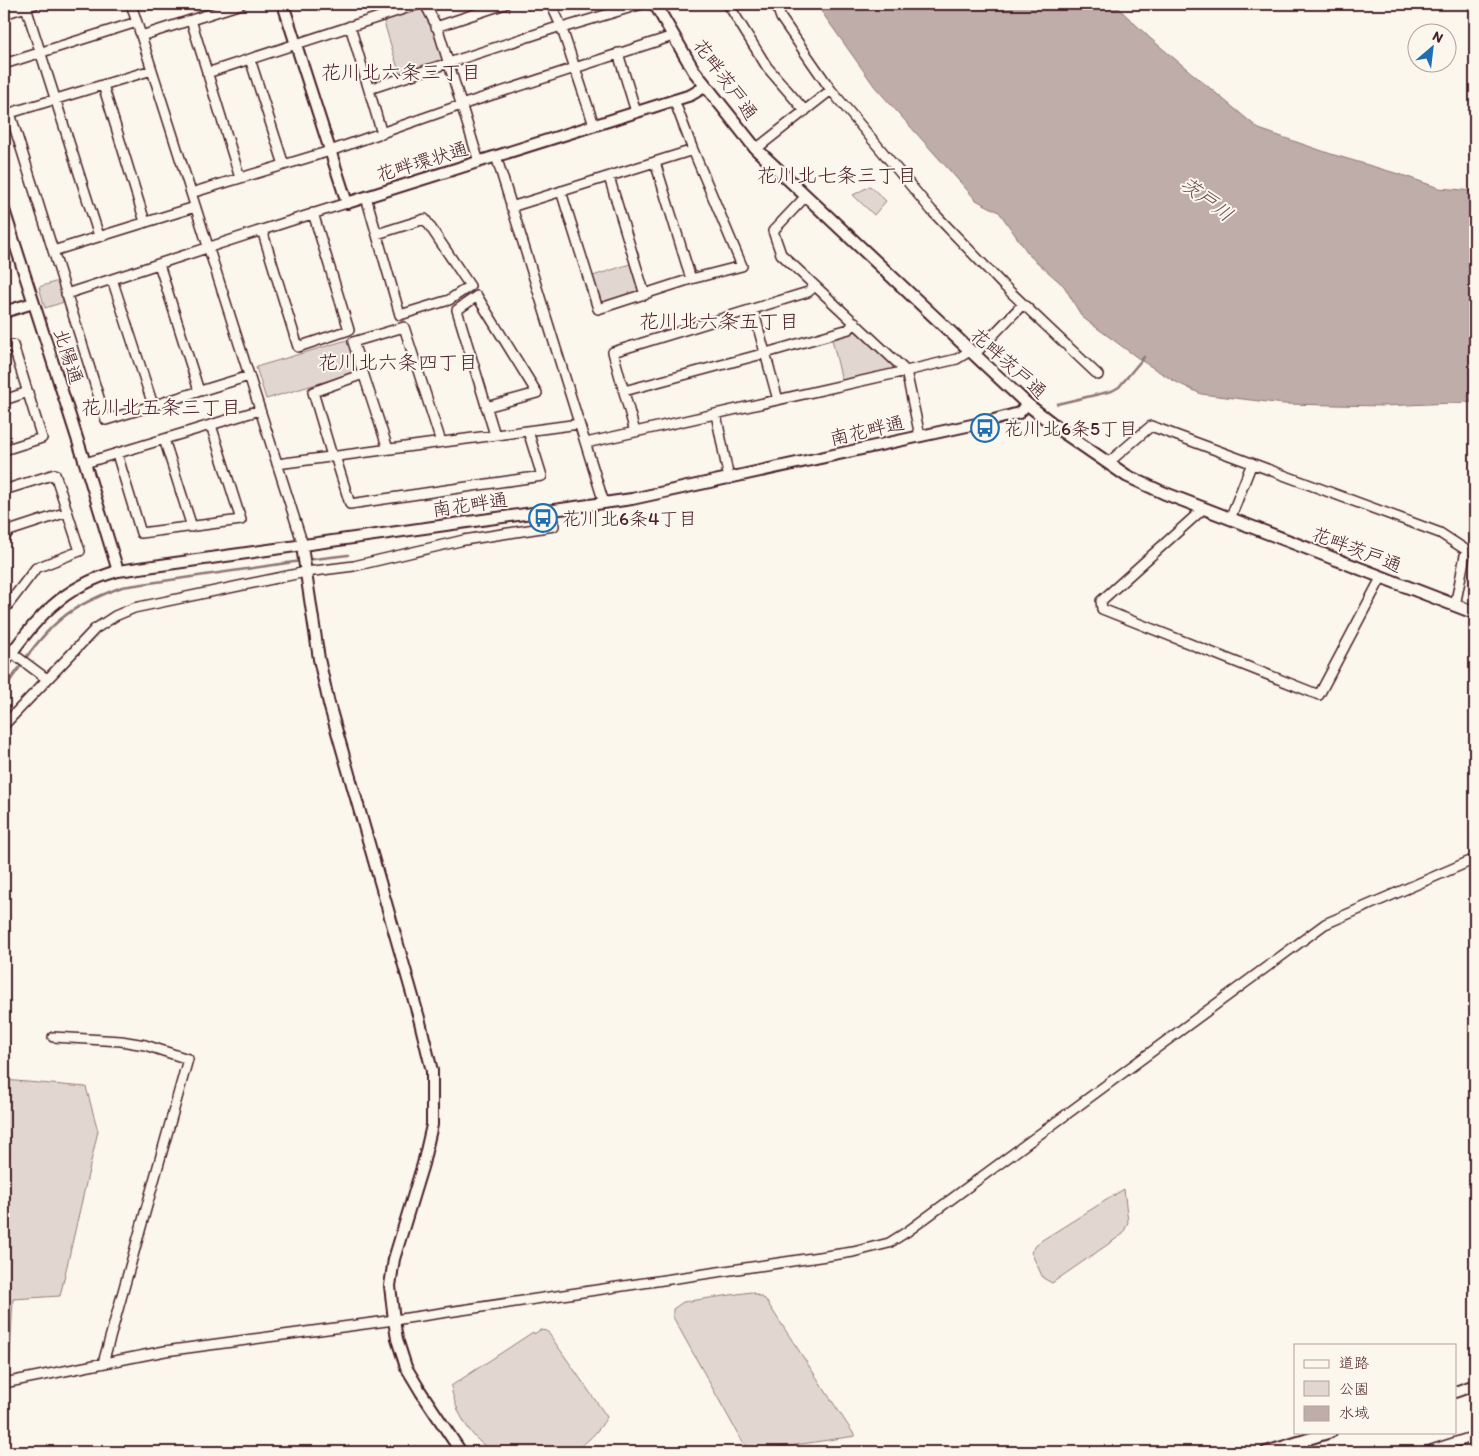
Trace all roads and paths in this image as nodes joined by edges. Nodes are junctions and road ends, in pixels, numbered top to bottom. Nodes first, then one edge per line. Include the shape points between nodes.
1 (131, 4) edge
2 (241, 4) edge
3 (283, 4) edge
4 (418, 4) edge
5 (425, 4) edge
6 (505, 4) edge
7 (551, 4) edge
8 (642, 4) edge
9 (655, 4) edge
10 (728, 4) edge
11 (776, 4) edge
12 (29, 5) edge
13 (4, 14) edge
14 (191, 20) junction
15 (137, 22) junction
16 (350, 26) junction
17 (436, 26) junction
18 (561, 27) junction
19 (141, 36) junction
20 (673, 36) junction
21 (296, 44) junction
22 (41, 52) junction
23 (618, 53) junction
24 (250, 59) junction
25 (4, 64) edge
26 (448, 64) junction
27 (575, 66) junction
28 (152, 70) junction
29 (207, 73) junction
30 (103, 85) junction
31 (706, 86) junction
32 (369, 89) junction
33 (831, 90) junction
34 (56, 99) junction
35 (674, 100) junction
36 (461, 105) junction
37 (805, 111) junction
38 (636, 112) junction
39 (594, 125) junction
40 (382, 134) junction
41 (756, 149) junction
42 (693, 150) junction
43 (330, 151) junction
44 (496, 156) junction
45 (479, 162) junction
46 (654, 162) junction
47 (284, 165) junction
48 (609, 176) junction
49 (240, 178) junction
50 (561, 191) junction
51 (191, 193) junction
52 (806, 196) junction
53 (366, 197) junction
54 (347, 203) junction
55 (196, 207) junction
56 (511, 207) junction
57 (4, 210) edge
58 (313, 214) junction
59 (145, 222) junction
60 (262, 230) junction
61 (376, 234) junction
62 (99, 236) junction
63 (209, 249) junction
64 (53, 251) junction
65 (159, 264) junction
66 (112, 279) junction
67 (691, 279) junction
68 (815, 286) junction
69 (66, 294) junction
70 (645, 294) junction
71 (33, 302) junction
72 (1024, 304) junction
73 (753, 309) junction
74 (4, 312) edge
75 (855, 322) junction
76 (4, 348) edge
77 (972, 353) junction
78 (766, 354) junction
79 (906, 371) junction
80 (363, 374) junction
81 (1098, 375) dead end
82 (249, 376) junction
83 (199, 391) junction
84 (624, 391) junction
85 (28, 392) junction
86 (4, 400) edge
87 (778, 400) junction
88 (1027, 404) junction
89 (153, 406) junction
90 (486, 407) junction
91 (260, 410) junction
92 (716, 414) junction
93 (580, 424) junction
94 (211, 425) junction
95 (528, 430) junction
96 (636, 432) junction
97 (494, 435) junction
98 (920, 436) junction
99 (164, 439) junction
100 (441, 442) junction
101 (586, 443) junction
102 (388, 449) junction
103 (4, 450) edge
104 (117, 454) junction
105 (334, 456) junction
106 (85, 463) junction
107 (1108, 463) junction
108 (1252, 463) junction
109 (277, 464) junction
110 (729, 479) junction
111 (4, 490) edge
112 (604, 503) junction
113 (1204, 509) junction
114 (552, 510) junction
115 (67, 512) junction
116 (1230, 519) junction
117 (192, 527) junction
118 (4, 538) edge
119 (303, 549) junction
120 (305, 569) junction
121 (118, 571) junction
122 (1381, 578) junction
123 (1456, 606) junction
124 (4, 610) edge
125 (1475, 613) edge
126 (11, 653) edge
127 (4, 663) edge
128 (46, 679) junction
129 (4, 725) edge
130 (1475, 859) edge
131 (53, 1037) dead end
132 (394, 1320) junction
133 (103, 1363) junction
134 (4, 1383) edge
135 (1475, 1386) edge
136 (1456, 1392) edge
137 (1327, 1434) edge
138 (1475, 1436) edge
139 (1304, 1447) edge
140 (1443, 1450) edge
141 (461, 1452) edge
142 (1266, 1452) edge
143 (1425, 1452) edge

1 - 15 street
2 - 14 street
3 - 21 street
4 - 16 street
5 - 17 street
6 - 17 street
7 - 18 street
8 - 18 street
9 - 20 main road, 花畔茨戸通
10 - 37 street via 766,68
11 - 33 street via 781,18
12 - 13 street
12 - 22 street
14 - 19 street
14 - 29 street
15 - 19 street
15 - 22 street
16 - 21 street
16 - 32 street
17 - 26 street
18 - 26 street
18 - 27 street
19 - 28 street
20 - 23 street
20 - 31 main road, 花畔茨戸通
21 - 24 street
21 - 43 street
22 - 25 street
22 - 34 street
23 - 27 street
23 - 38 street
24 - 29 street
24 - 47 street
26 - 32 street
26 - 36 street
27 - 36 street
27 - 39 street
28 - 30 street
28 - 51 street
29 - 49 street
30 - 34 street
30 - 59 street
31 - 35 street, 花畔環状通
31 - 41 main road, 花畔茨戸通
32 - 40 street
33 - 37 street
33 - 72 street via 932,211
34 - 62 street
34 - 64 street via 10,113
35 - 38 street, 花畔環状通
35 - 42 street
36 - 40 street
36 - 45 street
37 - 41 street
38 - 39 street, 花畔環状通
39 - 44 street, 花畔環状通
40 - 43 street
41 - 52 main road, 花畔茨戸通
42 - 46 street
42 - 67 street via 742,266
43 - 47 street
43 - 54 street
44 - 45 street, 花畔環状通
44 - 56 street
45 - 53 street, 花畔環状通
46 - 48 street
46 - 67 street
47 - 49 street
48 - 50 street
48 - 70 street
49 - 51 street
50 - 56 street
50 - 70 street via 598,309
51 - 55 street
52 - 68 street via 773,231 781,254
52 - 77 main road, 花畔茨戸通
53 - 54 street, 花畔環状通
53 - 61 street
54 - 58 street
55 - 59 street
55 - 63 street
56 - 93 street
57 - 71 street, 北陽通
58 - 60 street
58 - 60 street via 349,330 298,347
59 - 62 street
60 - 63 street
61 - 61 street via 400,315 449,300 470,286 425,219
62 - 64 street
63 - 65 street
63 - 82 street
64 - 69 street
65 - 66 street
65 - 83 street
66 - 69 street
66 - 89 street
67 - 70 street
68 - 73 street via 808,292
68 - 75 street
69 - 89 street via 106,420
71 - 74 street
71 - 106 street, 北陽通
72 - 77 street
72 - 81 street
73 - 78 street
73 - 84 street via 613,352
75 - 78 street via 849,329
75 - 79 street
76 - 85 street via 13,345
77 - 79 street
77 - 88 main road, 花畔茨戸通
78 - 84 street
78 - 87 street
79 - 87 street
79 - 98 street
80 - 100 street via 353,342 404,327
80 - 102 street
80 - 105 street via 313,392
82 - 83 street
82 - 91 street
83 - 89 street
84 - 96 street
85 - 86 street
85 - 103 street via 42,438
87 - 92 street
88 - 98 street, 南花畔通 via 1019,413
88 - 107 main road, 花畔茨戸通
90 - 90 street via 456,310 477,296 537,393
90 - 97 street
91 - 94 street
91 - 109 street
92 - 96 street
92 - 110 street
93 - 95 street
93 - 101 street
94 - 99 street
94 - 117 street via 241,520
95 - 97 street
95 - 105 street via 542,476 350,504
96 - 101 street
97 - 100 street
98 - 110 street, 南花畔通
99 - 104 street
99 - 117 street
100 - 102 street
101 - 112 street
102 - 105 street
104 - 106 street
104 - 117 street via 141,533
105 - 109 street
106 - 121 street, 北陽通
107 - 108 street via 1151,426
107 - 113 main road, 花畔茨戸通 via 1164,494
108 - 116 street
108 - 123 street via 1440,533 1466,550
109 - 119 street
110 - 112 street, 南花畔通
111 - 115 street via 55,474
112 - 114 street, 南花畔通
113 - 116 main road, 花畔茨戸通
113 - 122 street via 1101,601 1102,609 1319,695
114 - 119 street, 南花畔通
114 - 120 street via 554,526 464,540 354,566
115 - 118 street via 9,531
115 - 124 street via 80,551 36,568
116 - 122 main road, 花畔茨戸通
119 - 120 street
119 - 121 street, 南花畔通
120 - 128 street via 134,608 115,616 95,629
120 - 132 street via 329,704 432,1070 432,1125 394,1259 390,1286
121 - 126 street, 南花畔通 via 89,581 53,604
122 - 123 main road, 花畔茨戸通
123 - 125 main road, 花畔茨戸通
126 - 127 street, 南花畔通
126 - 128 street
128 - 129 street
130 - 132 street via 1325,924 889,1243 853,1252
131 - 133 street via 121,1041 188,1059
132 - 133 street via 165,1351
132 - 141 street via 406,1367
133 - 134 street
135 - 136 street
137 - 139 street
138 - 140 street
139 - 142 street
140 - 143 street

